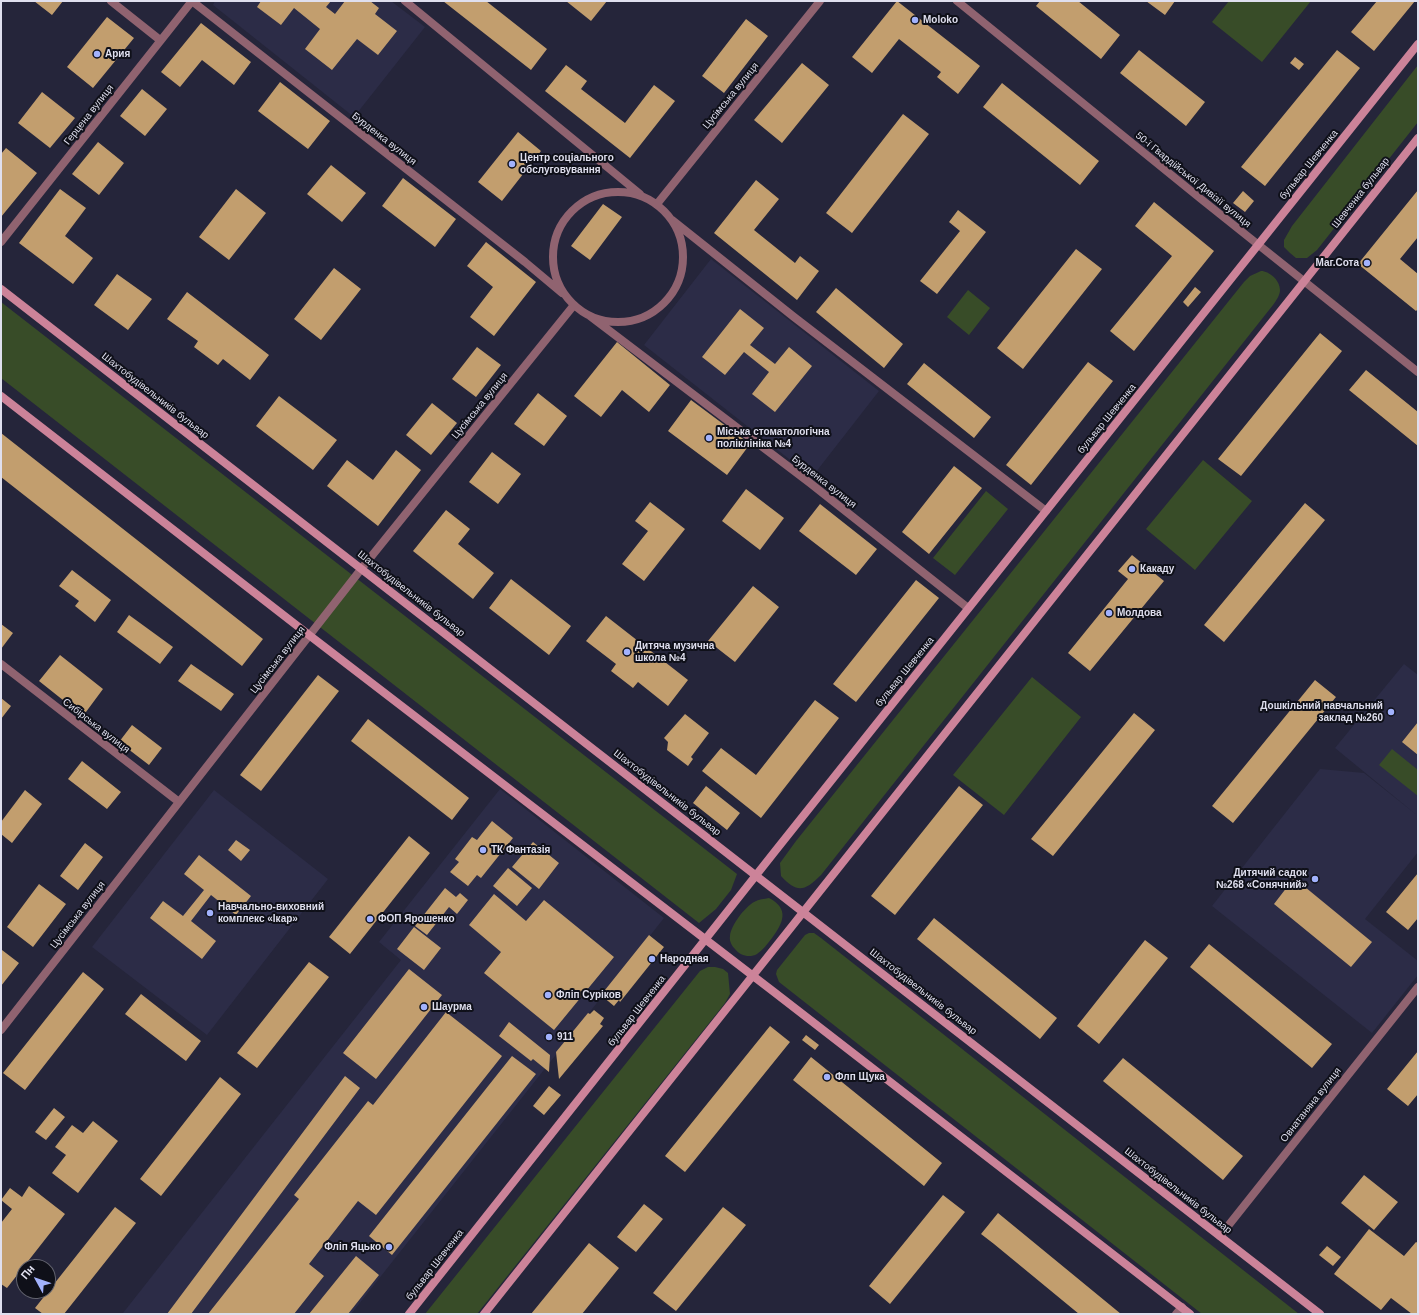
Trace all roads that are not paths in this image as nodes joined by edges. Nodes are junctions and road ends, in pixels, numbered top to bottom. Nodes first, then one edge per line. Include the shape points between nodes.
1 (111, 1) edge
2 (192, 1) edge
3 (405, 1) edge
4 (820, 1) edge
5 (957, 1) edge
6 (160, 40) junction
7 (1418, 44) edge
8 (1418, 138) edge
9 (642, 196) junction
10 (657, 204) junction
11 (672, 220) junction
12 (1, 242) edge
13 (1258, 244) junction
14 (1304, 282) junction
15 (1, 289) edge
16 (562, 293) junction
17 (574, 305) junction
18 (590, 316) junction
19 (1418, 372) edge
20 (1, 396) edge
21 (1046, 511) junction
22 (362, 568) junction
23 (968, 608) junction
24 (309, 635) junction
25 (1, 664) edge
26 (179, 802) junction
27 (756, 875) junction
28 (804, 912) junction
29 (705, 940) junction
30 (752, 976) junction
31 (1418, 987) edge
32 (1, 1030) edge
33 (1220, 1236) junction
34 (1179, 1311) edge
35 (409, 1314) edge
36 (484, 1314) edge
37 (1190, 1314) edge
38 (1320, 1314) edge

1 - 6 street
2 - 6 street, Герцена вулиця
2 - 16 street, Бурденка вулиця
3 - 9 street
4 - 10 street, Цусімська вулиця
5 - 13 street, 50-ї Гвардійської Дивізії вулиця
6 - 12 street, Герцена вулиця
7 - 13 main road, бульвар Шевченка
8 - 14 main road, Шевченка бульвар
9 - 10 street
9 - 16 street via 616,191 598,194 568,214 559,228 552,254 556,281
10 - 11 street
11 - 18 street via 680,234 683,250 682,272 674,292 666,302 655,311 634,321 606,322
11 - 21 street
13 - 14 street, 50-ї Гвардійської Дивізії вулиця
13 - 21 main road, бульвар Шевченка
14 - 19 street, 50-ї Гвардійської Дивізії вулиця
14 - 28 main road
15 - 22 main road, Шахтобудівельників бульвар
16 - 17 street
17 - 18 street
17 - 22 street, Цусімська вулиця
18 - 23 street, Бурденка вулиця via 810,483
20 - 24 main road
21 - 23 main road, бульвар Шевченка
22 - 24 street, Цусімська вулиця
22 - 27 main road, Шахтобудівельників бульвар
23 - 27 main road, бульвар Шевченка
24 - 26 street, Цусімська вулиця
24 - 29 main road
25 - 26 street, Сибірська вулиця
26 - 32 street, Цусімська вулиця
27 - 28 main road, Шахтобудівельників бульвар
27 - 29 main road, бульвар Шевченка
28 - 30 main road
28 - 33 main road, Шахтобудівельників бульвар
29 - 30 main road
29 - 35 main road, бульвар Шевченка
30 - 34 main road
30 - 36 main road
31 - 33 street, Овнатаняна вулиця
33 - 38 main road, Шахтобудівельників бульвар
34 - 37 main road

